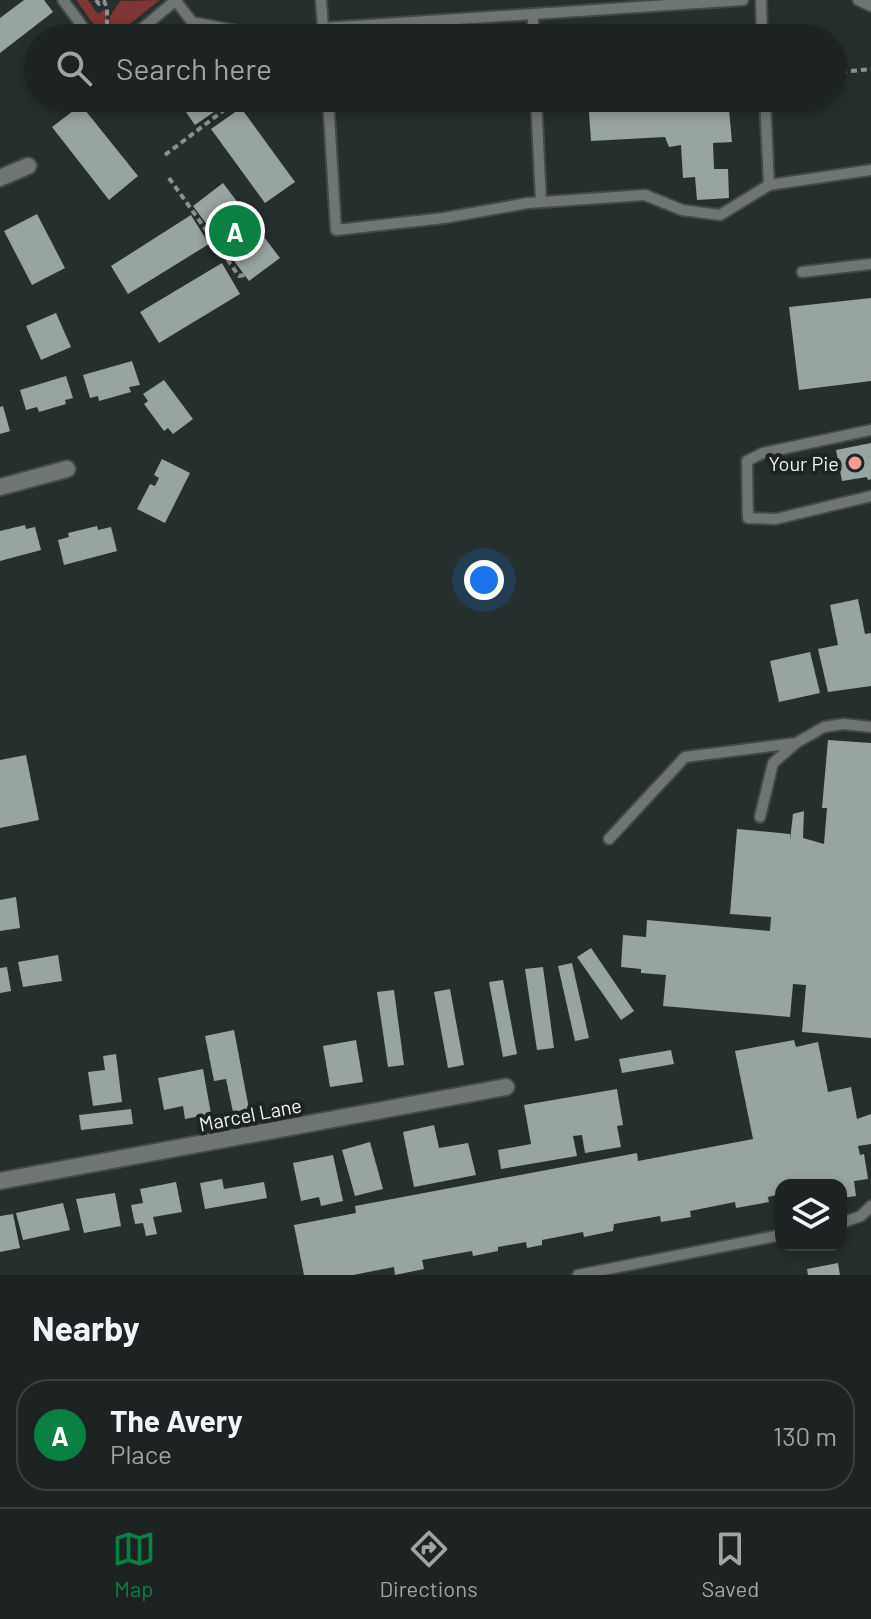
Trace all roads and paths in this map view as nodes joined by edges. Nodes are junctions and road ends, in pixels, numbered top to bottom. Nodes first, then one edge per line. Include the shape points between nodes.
1 (63, 0) edge
2 (96, 0) edge
3 (176, 0) edge
4 (321, 0) edge
5 (743, 0) edge
6 (761, 0) edge
7 (858, 0) edge
8 (716, 1) edge
9 (871, 6) edge
10 (533, 14) junction
11 (81, 24) edge
12 (107, 24) edge
13 (148, 24) edge
14 (202, 24) edge
15 (322, 24) edge
16 (422, 24) edge
17 (533, 24) edge
18 (762, 24) edge
19 (871, 69) edge
20 (847, 71) edge
21 (222, 112) edge
22 (329, 112) edge
23 (537, 112) edge
24 (766, 112) edge
25 (165, 155) dead end
26 (28, 166) dead end
27 (871, 170) edge
28 (0, 178) edge
29 (169, 178) dead end
30 (769, 185) junction
31 (541, 202) junction
32 (871, 264) edge
33 (802, 272) dead end
34 (245, 275) dead end
35 (871, 430) edge
36 (67, 469) dead end
37 (0, 487) edge
38 (871, 496) edge
39 (871, 727) edge
40 (796, 743) junction
41 (760, 817) dead end
42 (609, 839) dead end
43 (506, 1087) dead end
44 (0, 1181) edge
45 (871, 1206) edge
46 (847, 1221) edge
47 (775, 1236) edge
48 (578, 1275) edge

1 - 11 lane
2 - 12 path via 104,1
3 - 13 lane
3 - 14 lane via 192,22
4 - 15 lane
5 - 8 lane
6 - 18 lane
7 - 9 lane
8 - 10 lane
10 - 16 lane
10 - 17 lane
19 - 20 path
21 - 25 path
22 - 31 lane via 336,230
23 - 31 lane
24 - 30 lane
26 - 28 street
27 - 30 lane
29 - 34 path via 239,276
30 - 31 lane via 720,215 682,210 645,195
32 - 33 lane
35 - 38 lane via 747,461 748,518 776,519
36 - 37 street
39 - 40 lane via 824,727
40 - 41 lane via 773,763
40 - 42 lane via 685,757
43 - 44 street, Marcel Lane
45 - 46 lane
47 - 48 lane

